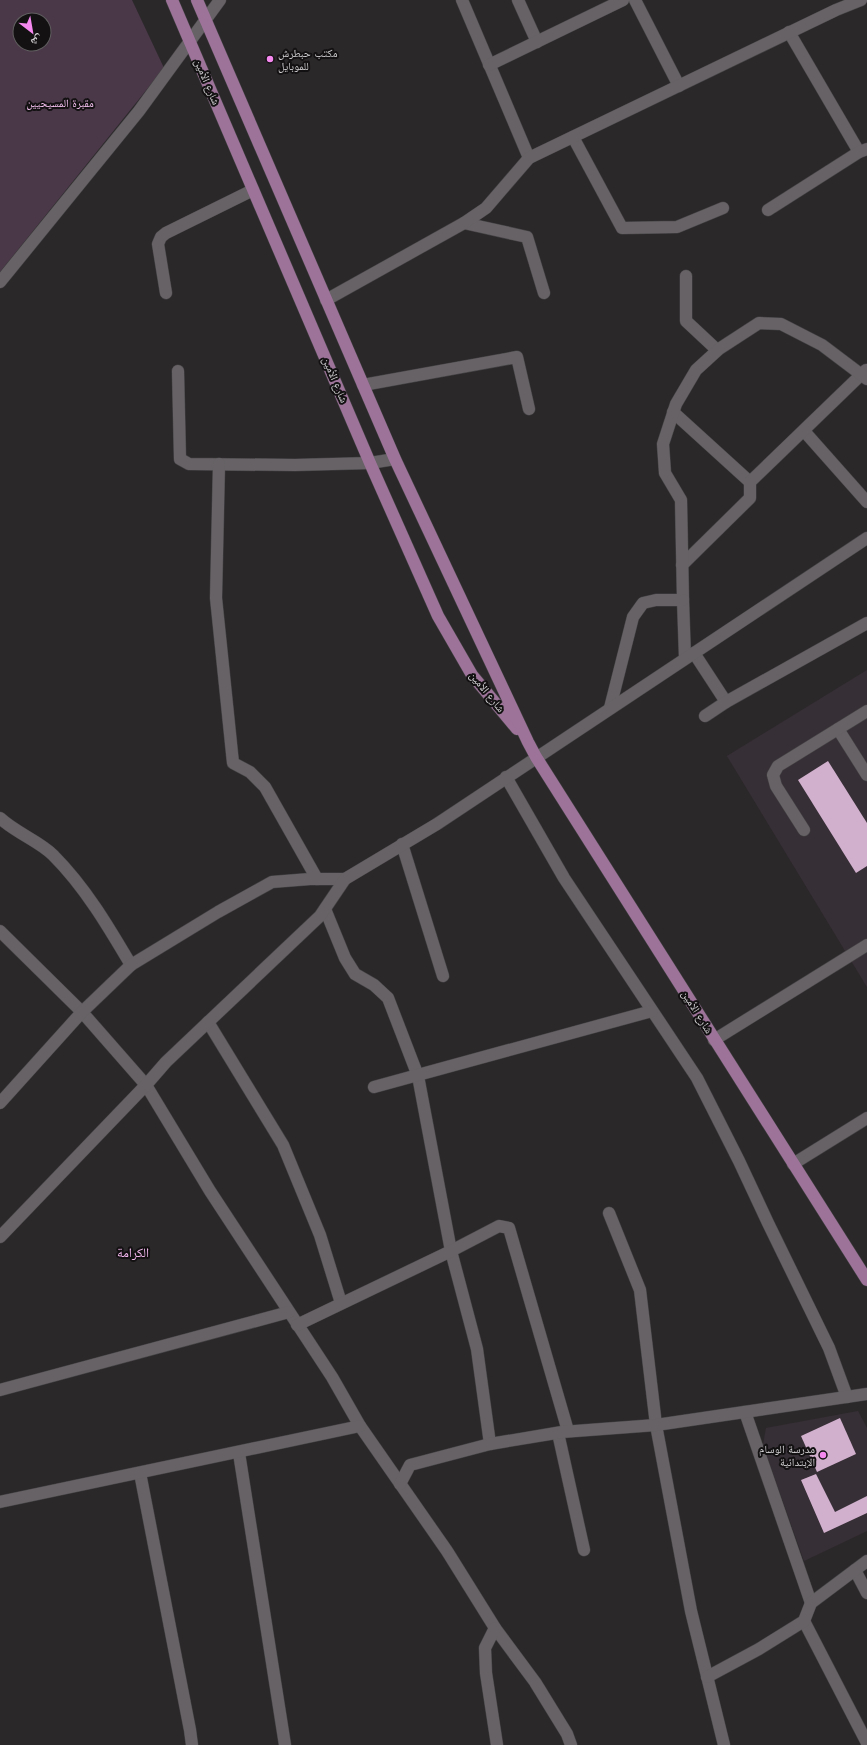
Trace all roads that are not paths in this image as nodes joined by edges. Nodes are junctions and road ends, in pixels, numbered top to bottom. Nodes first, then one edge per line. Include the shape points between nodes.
1 (172, 0) edge
2 (197, 0) edge
3 (220, 0) edge
4 (462, 0) edge
5 (518, 0) edge
6 (622, 0) edge
7 (635, 0) edge
8 (862, 0) edge
9 (833, 5) edge
10 (205, 18) junction
11 (789, 32) junction
12 (190, 40) junction
13 (537, 42) junction
14 (489, 65) junction
15 (679, 86) junction
16 (573, 137) junction
17 (863, 150) edge
18 (529, 158) junction
19 (253, 190) junction
20 (723, 208) dead end
21 (768, 210) dead end
22 (464, 223) junction
23 (686, 276) dead end
24 (0, 282) edge
25 (544, 293) dead end
26 (166, 294) dead end
27 (326, 300) junction
28 (717, 350) junction
29 (178, 371) dead end
30 (865, 374) edge
31 (363, 385) junction
32 (528, 409) dead end
33 (673, 412) junction
34 (804, 431) junction
35 (395, 459) junction
36 (370, 463) junction
37 (219, 464) junction
38 (750, 482) junction
39 (867, 502) edge
40 (867, 538) edge
41 (682, 565) junction
42 (683, 600) junction
43 (867, 623) edge
44 (690, 655) junction
45 (726, 702) junction
46 (610, 708) junction
47 (867, 711) edge
48 (706, 716) dead end
49 (838, 729) junction
50 (528, 742) junction
51 (536, 757) junction
52 (867, 775) edge
53 (506, 777) junction
54 (0, 818) edge
55 (804, 830) dead end
56 (402, 844) junction
57 (345, 879) junction
58 (317, 880) junction
59 (325, 909) junction
60 (0, 931) edge
61 (867, 945) edge
62 (131, 965) junction
63 (443, 976) dead end
64 (652, 1011) junction
65 (82, 1012) junction
66 (208, 1022) junction
67 (714, 1040) junction
68 (418, 1076) junction
69 (146, 1085) junction
70 (374, 1087) dead end
71 (0, 1103) edge
72 (865, 1117) edge
73 (793, 1164) junction
74 (609, 1213) dead end
75 (0, 1237) edge
76 (452, 1252) junction
77 (867, 1280) edge
78 (341, 1303) junction
79 (289, 1312) junction
80 (297, 1325) junction
81 (0, 1390) edge
82 (867, 1394) edge
83 (847, 1397) junction
84 (745, 1412) junction
85 (656, 1425) junction
86 (360, 1426) junction
87 (563, 1432) junction
88 (490, 1444) junction
89 (239, 1452) junction
90 (140, 1473) junction
91 (400, 1484) junction
92 (0, 1502) edge
93 (584, 1550) dead end
94 (867, 1561) edge
95 (855, 1570) junction
96 (867, 1593) edge
97 (811, 1603) junction
98 (804, 1621) junction
99 (495, 1628) junction
100 (708, 1677) junction
101 (867, 1743) edge
102 (192, 1745) edge
103 (285, 1745) edge
104 (497, 1745) edge
105 (571, 1745) edge
106 (724, 1745) edge

1 - 12 main road, شارع الأمين
2 - 10 main road, شارع الأمين
3 - 10 street
4 - 14 street
5 - 13 street
6 - 13 street
7 - 15 street
8 - 9 street
9 - 11 street
10 - 12 street
10 - 27 main road, شارع الأمين
11 - 15 street
11 - 17 street
12 - 19 main road, شارع الأمين
12 - 24 street via 139,112
13 - 14 street
14 - 18 street
15 - 16 street
16 - 18 street
16 - 20 street via 622,228 677,227
17 - 21 street
18 - 22 street via 486,208
19 - 26 street via 161,237 158,244
19 - 36 main road, شارع الأمين
22 - 25 street via 528,237
22 - 27 street
23 - 28 street via 686,321
27 - 31 main road, شارع الأمين
28 - 30 street via 759,323 781,324 822,345
28 - 33 street via 696,370
29 - 37 street via 180,459 189,464
30 - 34 street
31 - 32 street via 517,358
31 - 35 main road, شارع الأمين
33 - 38 street
33 - 41 street via 663,444 666,473 681,500
34 - 38 street
34 - 39 street
35 - 36 street
35 - 50 main road, شارع الأمين
36 - 37 street
36 - 50 main road, شارع الأمين via 438,616 472,675
37 - 58 street via 216,598 233,763 250,772 265,787
38 - 41 street via 750,498
40 - 44 street
41 - 42 street
42 - 44 street
42 - 46 street via 642,603 633,618
43 - 45 street
44 - 45 street
44 - 46 street
45 - 48 street
46 - 51 street
47 - 49 street
49 - 52 street
49 - 55 street via 778,766 773,775 776,786
50 - 51 main road, شارع الأمين
51 - 53 street
51 - 67 main road, شارع الأمين
53 - 56 street via 437,824
53 - 64 street via 564,878
54 - 62 street via 52,854 89,896
56 - 57 street
56 - 63 street
57 - 58 street
57 - 59 street
58 - 62 street via 272,882
59 - 66 street
59 - 68 street via 345,958 355,974 374,985 388,998
60 - 65 street
61 - 67 street
62 - 65 street
64 - 68 street
64 - 83 street via 697,1078 739,1161 829,1348
65 - 69 street
65 - 71 street
66 - 69 street
66 - 78 street via 283,1145 320,1235
67 - 73 main road, شارع الأمين
68 - 70 street
68 - 76 street
69 - 75 street
69 - 79 street via 210,1191
72 - 73 street
73 - 77 main road, شارع الأمين
74 - 85 street via 640,1290
76 - 78 street
76 - 87 street via 499,1226 509,1228
76 - 88 street via 477,1349
78 - 80 street
79 - 80 street
79 - 81 street
80 - 86 street via 332,1377
82 - 83 street
83 - 84 street
84 - 85 street
84 - 97 street
85 - 87 street
85 - 100 street via 691,1610
86 - 89 street
86 - 91 street
87 - 88 street
87 - 93 street
88 - 91 street via 410,1465
89 - 90 street
89 - 103 street
90 - 92 street
90 - 102 street
91 - 99 street
94 - 95 street
95 - 96 street
95 - 97 street
97 - 98 street
98 - 100 street
98 - 101 street
99 - 104 street via 485,1648 486,1673
99 - 105 street via 535,1682
100 - 106 street

